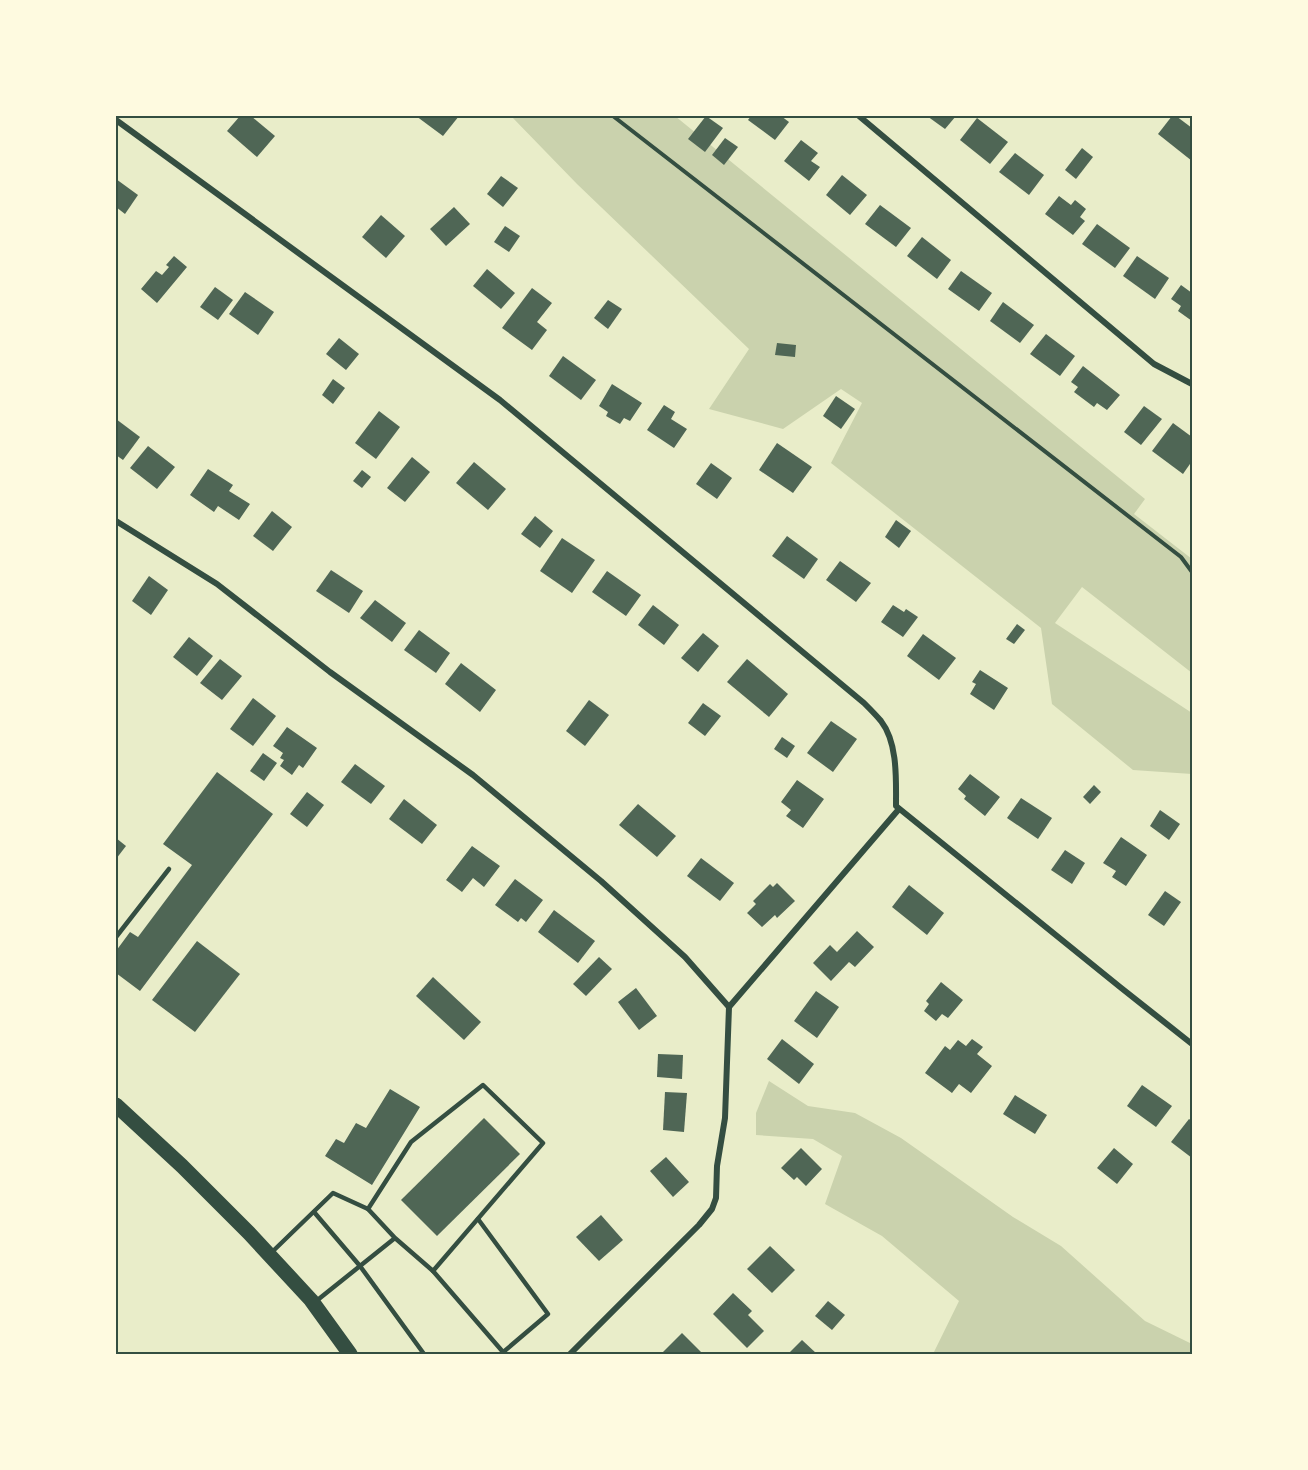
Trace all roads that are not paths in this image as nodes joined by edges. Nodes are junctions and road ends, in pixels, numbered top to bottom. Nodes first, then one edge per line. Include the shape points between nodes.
1 (859, 116) edge
2 (116, 120) edge
3 (1192, 384) edge
4 (116, 521) edge
5 (899, 809) junction
6 (169, 869) dead end
7 (116, 937) edge
8 (729, 1007) junction
9 (1192, 1044) edge
10 (116, 1106) edge
11 (368, 1209) junction
12 (314, 1212) junction
13 (478, 1219) junction
14 (395, 1238) junction
15 (269, 1255) junction
16 (360, 1266) junction
17 (433, 1271) junction
18 (313, 1303) junction
19 (502, 1353) edge
20 (350, 1354) edge
21 (424, 1354) edge
22 (570, 1354) edge

1 - 3 street via 1154,364
2 - 5 street via 500,400 864,703 883,723 890,740
4 - 8 street via 217,584 473,775 601,881 676,949
5 - 8 street
5 - 9 street
6 - 7 lane
8 - 22 street via 725,1118 712,1209
10 - 15 main road via 182,1166
11 - 12 lane via 333,1193
11 - 13 lane via 411,1142 483,1085 543,1143
11 - 14 lane
12 - 15 lane
12 - 16 lane
13 - 17 lane
13 - 19 lane via 548,1314
14 - 16 lane
14 - 17 lane
15 - 18 main road
16 - 18 lane
16 - 21 lane
17 - 19 lane
18 - 20 main road

